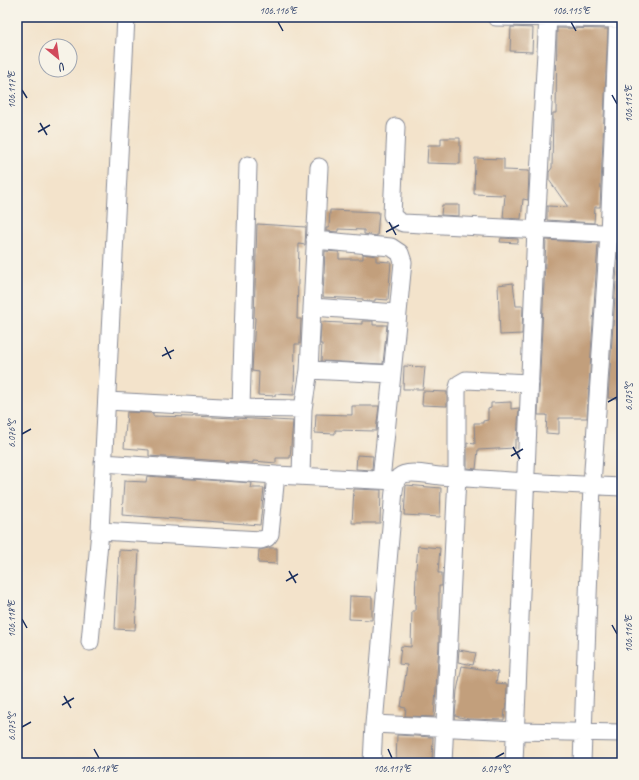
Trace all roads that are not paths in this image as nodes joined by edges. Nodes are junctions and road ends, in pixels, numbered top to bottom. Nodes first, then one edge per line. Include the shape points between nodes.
1 (126, 17) edge
2 (496, 17) edge
3 (548, 18) edge
4 (619, 18) edge
5 (396, 128) dead end
6 (248, 165) dead end
7 (319, 167) dead end
8 (536, 229) junction
9 (615, 234) edge
10 (315, 240) junction
11 (312, 307) junction
12 (397, 314) junction
13 (309, 370) junction
14 (392, 374) junction
15 (530, 383) junction
16 (106, 400) junction
17 (241, 408) junction
18 (303, 409) junction
19 (103, 463) junction
20 (276, 475) junction
21 (301, 475) junction
22 (457, 477) junction
23 (388, 480) junction
24 (526, 481) junction
25 (592, 485) junction
26 (622, 486) edge
27 (100, 532) junction
28 (90, 642) dead end
29 (374, 724) junction
30 (445, 727) junction
31 (516, 732) junction
32 (584, 733) junction
33 (622, 733) edge
34 (372, 763) edge
35 (443, 763) edge
36 (514, 763) edge
37 (582, 763) edge

1 - 16 street
2 - 3 street
3 - 4 street
3 - 8 street
4 - 9 street
5 - 8 street via 392,215 397,220 404,223
6 - 17 street
7 - 10 street
8 - 9 street
8 - 15 street
9 - 25 street
10 - 11 street
10 - 12 street via 391,247 397,250 403,262
11 - 12 street
11 - 13 street
12 - 14 street
13 - 14 street
13 - 18 street
14 - 23 street
15 - 22 street via 466,380 459,384
15 - 24 street
16 - 17 street
16 - 19 street
17 - 18 street
18 - 21 street
19 - 20 street
19 - 27 street
20 - 21 street
20 - 27 street via 270,534 261,540
21 - 23 street
22 - 23 street via 408,473
22 - 24 street
22 - 30 street
23 - 29 street
24 - 25 street
24 - 31 street
25 - 26 street
25 - 32 street
27 - 28 street
29 - 30 street
29 - 34 street
30 - 31 street
30 - 35 street
31 - 32 street
31 - 36 street
32 - 33 street
32 - 37 street

